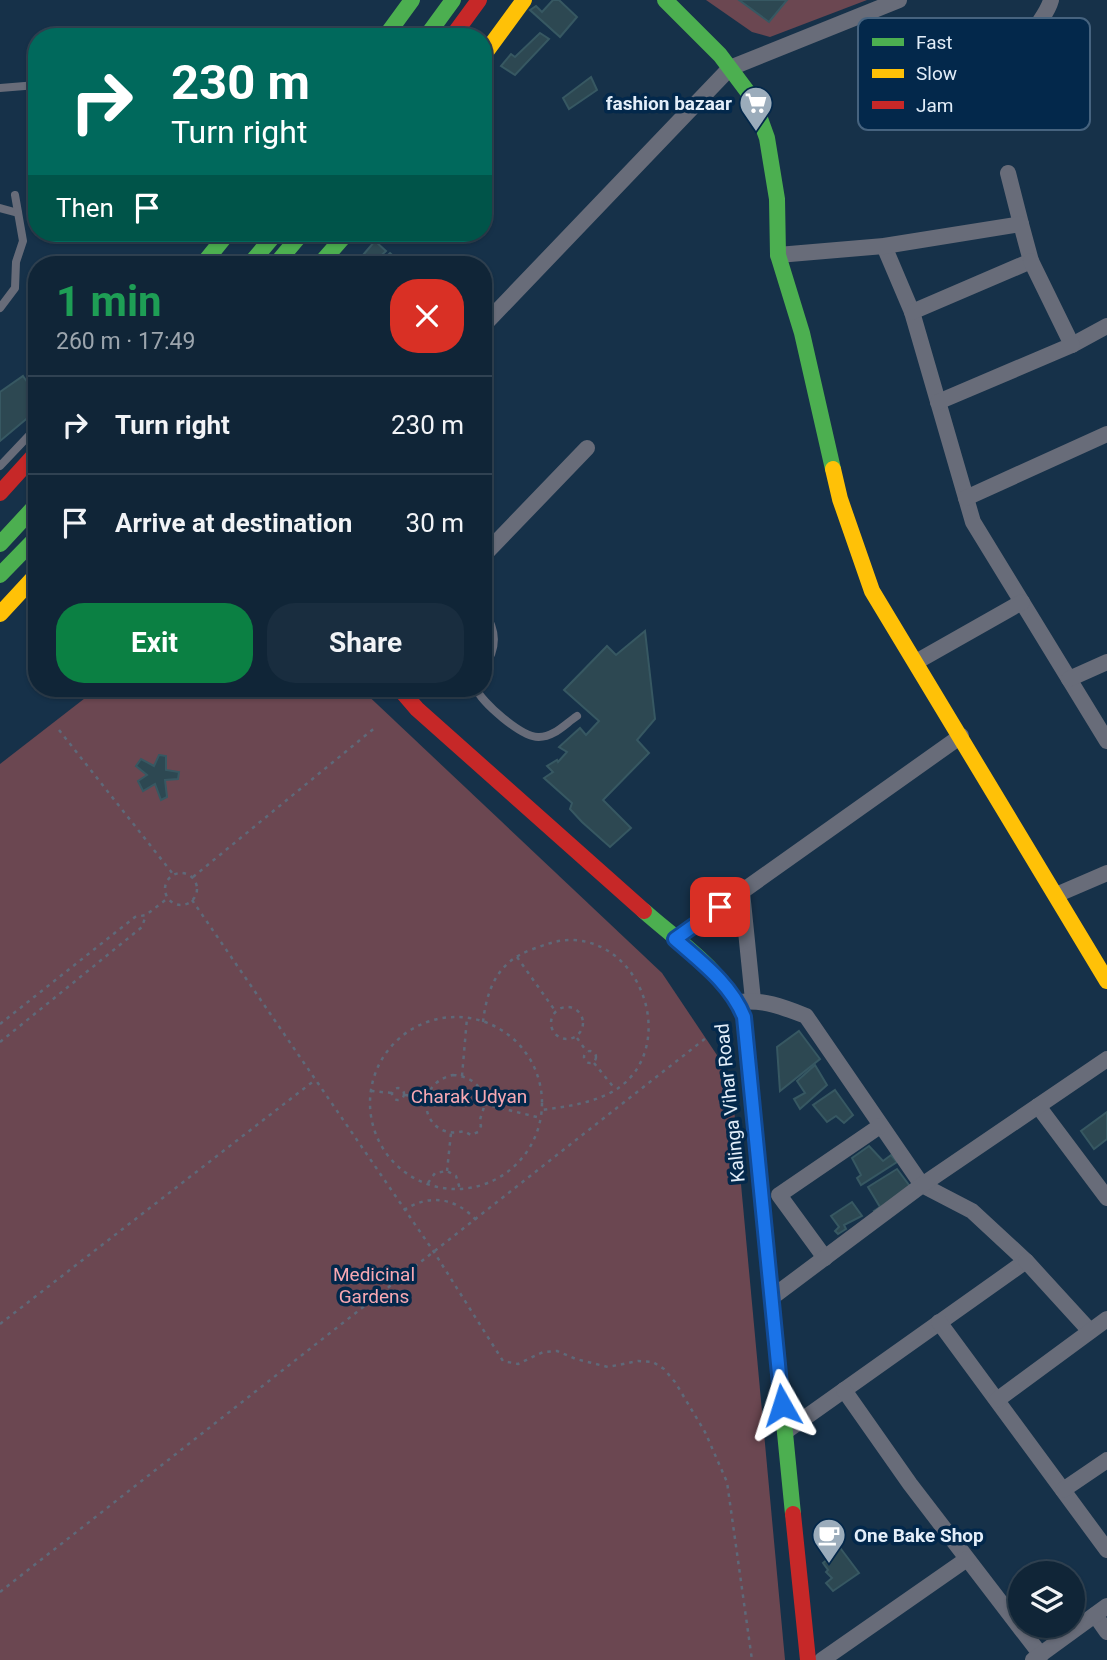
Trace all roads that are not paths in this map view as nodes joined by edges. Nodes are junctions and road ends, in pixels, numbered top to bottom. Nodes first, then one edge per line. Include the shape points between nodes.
1 (412, 0) edge
2 (453, 0) edge
3 (479, 0) edge
4 (524, 0) edge
5 (665, 0) edge
6 (899, 0) edge
7 (1051, 0) edge
8 (1041, 18) edge
9 (392, 28) edge
10 (433, 28) edge
11 (459, 28) edge
12 (492, 44) edge
13 (730, 68) junction
14 (28, 86) edge
15 (0, 88) edge
16 (1008, 173) dead end
17 (15, 195) dead end
18 (0, 208) edge
19 (18, 213) junction
20 (1021, 224) junction
21 (221, 242) edge
22 (268, 242) edge
23 (294, 242) edge
24 (339, 242) edge
25 (884, 246) junction
26 (778, 255) junction
27 (210, 256) edge
28 (257, 256) edge
29 (283, 256) edge
30 (327, 256) edge
31 (1031, 261) junction
32 (0, 308) edge
33 (912, 312) junction
34 (492, 317) edge
35 (1107, 326) edge
36 (1072, 345) junction
37 (938, 402) junction
38 (1107, 435) edge
39 (28, 436) edge
40 (587, 448) dead end
41 (28, 462) edge
42 (0, 466) edge
43 (0, 493) edge
44 (966, 498) junction
45 (28, 514) edge
46 (0, 544) edge
47 (28, 546) edge
48 (492, 547) edge
49 (0, 575) edge
50 (28, 584) edge
51 (1022, 602) junction
52 (0, 614) edge
53 (492, 626) edge
54 (492, 652) edge
55 (916, 662) junction
56 (1107, 662) edge
57 (1069, 679) junction
58 (407, 697) edge
59 (482, 697) edge
60 (577, 716) dead end
61 (961, 736) junction
62 (1107, 741) edge
63 (1107, 873) edge
64 (742, 892) junction
65 (1056, 895) junction
66 (675, 939) junction
67 (1107, 981) edge
68 (746, 1001) junction
69 (1107, 1059) edge
70 (1038, 1106) junction
71 (880, 1126) junction
72 (922, 1185) junction
73 (1107, 1198) edge
74 (825, 1258) junction
75 (1026, 1261) junction
76 (771, 1298) junction
77 (1107, 1319) edge
78 (939, 1322) junction
79 (1090, 1331) junction
80 (844, 1390) junction
81 (996, 1400) junction
82 (785, 1432) junction
83 (1107, 1460) edge
84 (1063, 1490) junction
85 (1107, 1550) edge
86 (967, 1559) junction
87 (1101, 1611) edge
88 (1107, 1632) edge
89 (1037, 1657) edge
90 (808, 1660) edge
91 (822, 1660) edge

1 - 9 main road
2 - 10 main road
3 - 11 main road
4 - 12 main road
5 - 13 main road
6 - 13 street
7 - 8 street
13 - 26 main road via 753,99 768,138 777,199
13 - 34 street
14 - 15 lane
16 - 20 street
17 - 19 lane
18 - 19 lane
19 - 32 lane via 23,241 16,261 15,288
20 - 25 street
20 - 31 street
21 - 27 main road
22 - 28 main road
23 - 29 main road
24 - 30 main road
25 - 26 street
25 - 33 street
26 - 55 main road via 802,333 840,499 872,591
31 - 33 street
31 - 36 street
33 - 37 street
35 - 36 street
36 - 37 street
37 - 44 street
38 - 44 street
39 - 42 lane
40 - 48 street
41 - 43 main road
44 - 51 street via 973,522
45 - 46 main road
47 - 49 main road
50 - 52 main road
51 - 55 street
51 - 57 street
53 - 54 lane
55 - 61 main road
56 - 57 street
57 - 62 street
58 - 66 main road, Kalinga Vihar Road
59 - 60 lane via 524,734 537,738 551,735
61 - 64 street
61 - 65 main road
63 - 65 street
64 - 66 street
64 - 68 street
65 - 67 main road
66 - 68 main road, Kalinga Vihar Road
68 - 71 street via 780,1005 806,1016
68 - 76 main road, Kalinga Vihar Road
69 - 70 street
70 - 72 street
70 - 73 street
71 - 72 street
71 - 74 street via 779,1195
72 - 74 street
72 - 75 street via 972,1211
74 - 76 street
75 - 78 street
75 - 79 street
76 - 82 main road, Kalinga Vihar Road
77 - 79 street
78 - 80 street
78 - 81 street
79 - 81 street
80 - 82 street
80 - 86 street
81 - 84 street
82 - 90 main road, Kalinga Vihar Road
83 - 84 street
84 - 85 street
86 - 89 street
86 - 91 street
87 - 88 street
87 - 89 street

